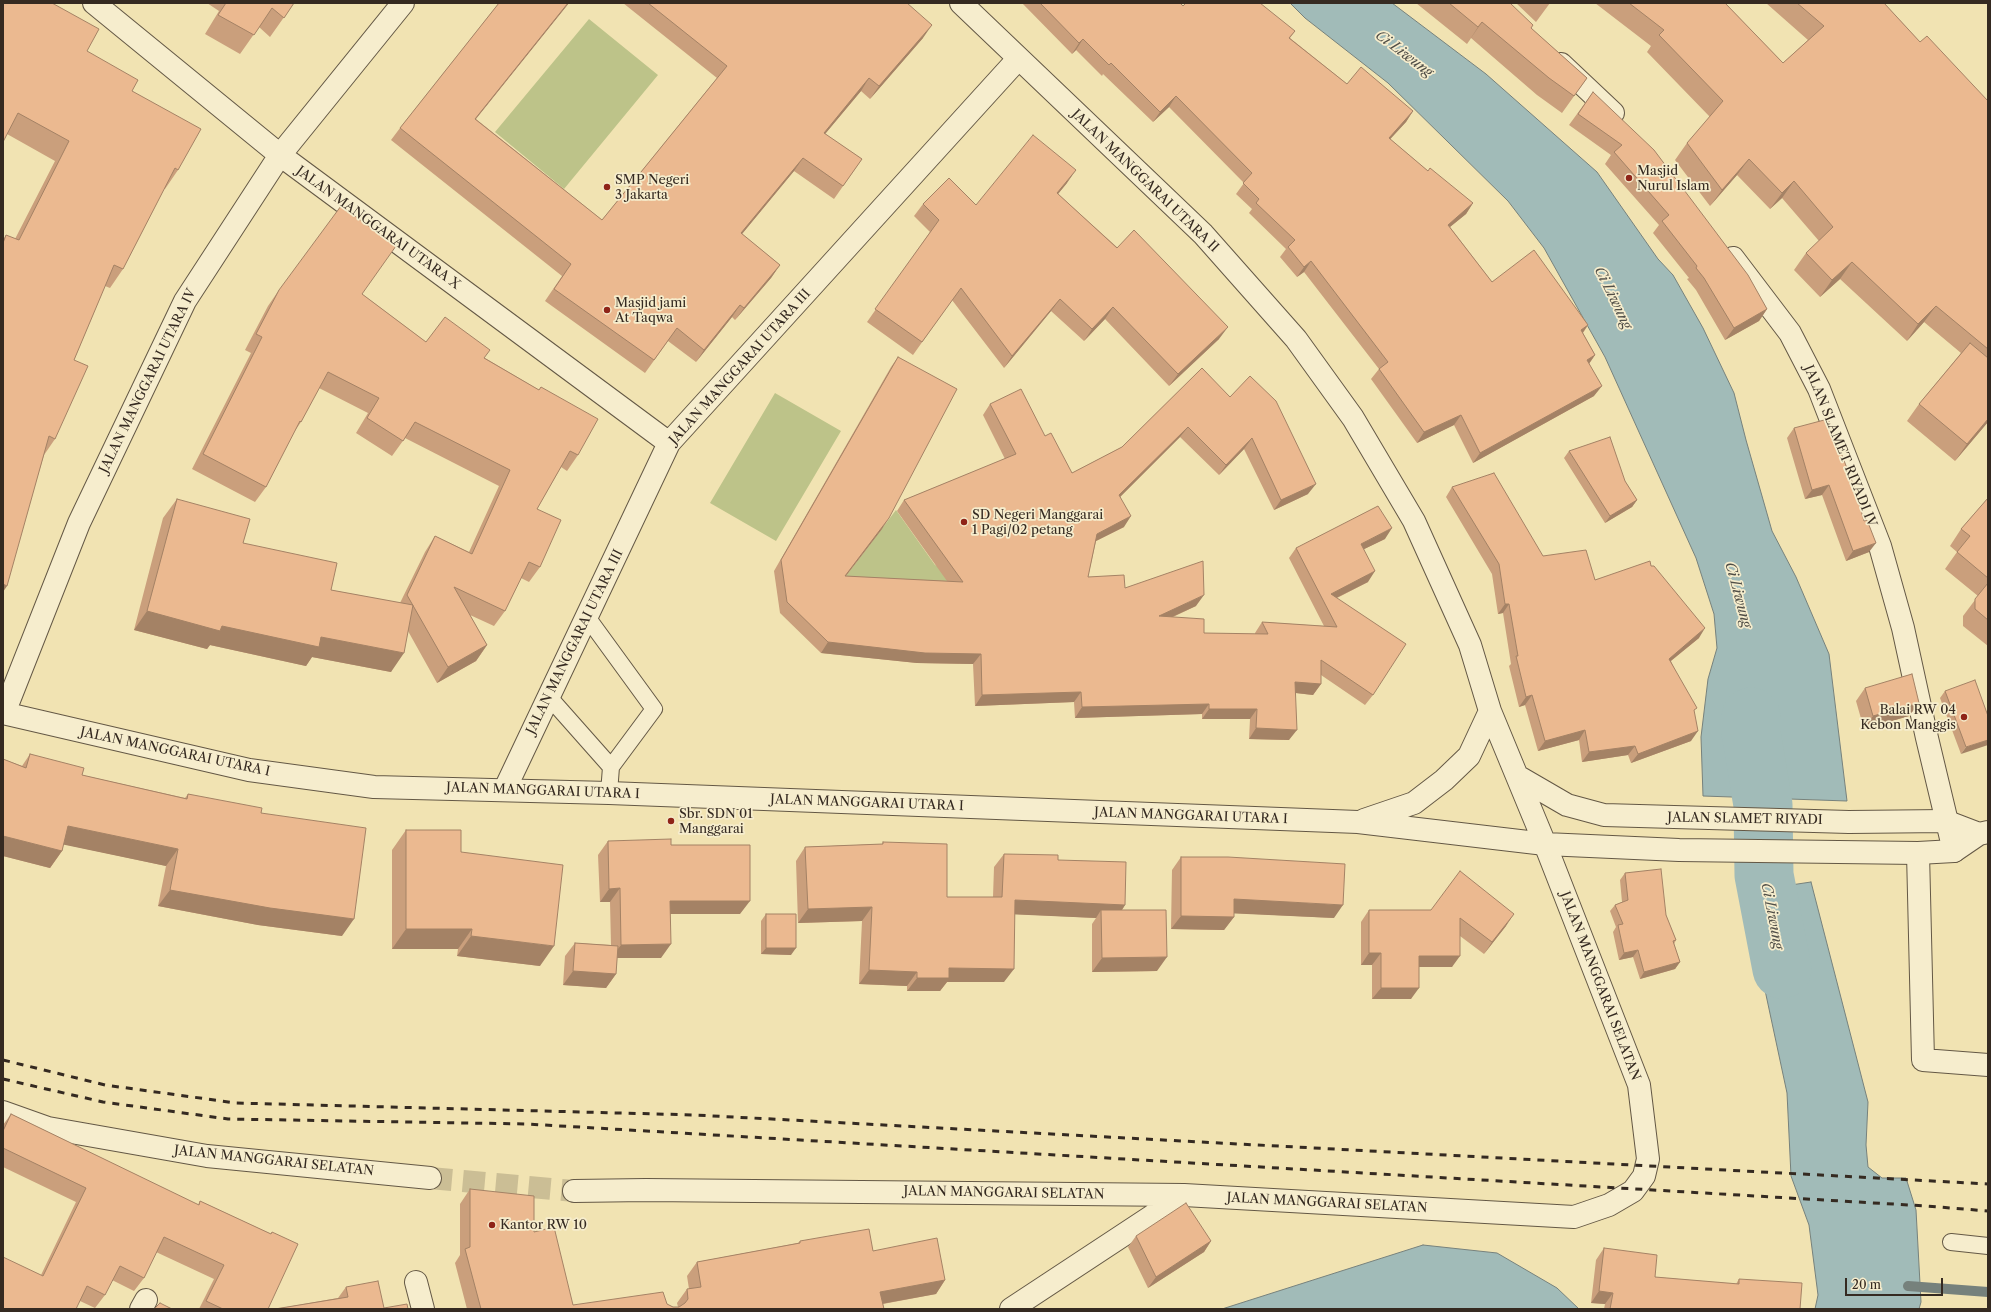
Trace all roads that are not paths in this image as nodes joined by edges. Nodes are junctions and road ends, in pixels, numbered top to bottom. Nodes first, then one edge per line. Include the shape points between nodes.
1 (94, 3) edge
2 (403, 3) edge
3 (962, 3) edge
4 (1549, 52) edge
5 (1018, 59) junction
6 (1627, 127) edge
7 (280, 155) junction
8 (1720, 240) edge
9 (669, 444) junction
10 (587, 617) junction
11 (549, 697) junction
12 (1490, 711) junction
13 (4, 713) edge
14 (611, 767) junction
15 (1517, 776) junction
16 (505, 789) junction
17 (609, 793) junction
18 (1945, 821) junction
19 (1358, 822) junction
20 (1984, 833) edge
21 (1545, 844) junction
22 (1954, 851) junction
23 (1918, 853) junction
24 (1988, 1065) edge
25 (3, 1112) edge
26 (430, 1178) tunnel mouth
27 (574, 1191) tunnel mouth
28 (1184, 1195) junction
29 (1951, 1242) dead end
30 (1988, 1246) edge
31 (416, 1282) dead end
32 (423, 1309) edge
33 (1011, 1309) edge

1 - 7 street, JALAN MANGGARAI UTARA X
2 - 7 street, JALAN MANGGARAI UTARA IV
3 - 5 street, JALAN MANGGARAI UTARA II
4 - 6 street
5 - 9 street, JALAN MANGGARAI UTARA III
5 - 12 street, JALAN MANGGARAI UTARA II via 1203,234 1296,339 1344,406 1414,521 1470,645
7 - 9 street, JALAN MANGGARAI UTARA X
7 - 13 street, JALAN MANGGARAI UTARA IV via 185,301 78,523
8 - 18 street, JALAN SLAMET RIYADI IV via 1790,333 1819,389 1875,532 1903,628
9 - 10 street, JALAN MANGGARAI UTARA III
10 - 11 street, JALAN MANGGARAI UTARA III
10 - 14 lane via 654,709
11 - 14 lane
11 - 16 street, JALAN MANGGARAI UTARA III
12 - 15 street, JALAN MANGGARAI UTARA II
12 - 19 street via 1469,756 1444,780 1414,803
13 - 16 street, JALAN MANGGARAI UTARA I via 249,770 374,787
14 - 17 lane
15 - 18 street, JALAN SLAMET RIYADI via 1567,805 1604,815 1849,822
15 - 21 street, JALAN MANGGARAI SELATAN
16 - 17 street, JALAN MANGGARAI UTARA I
17 - 19 street, JALAN MANGGARAI UTARA I
18 - 20 street, JALAN SLAMET RIYADI
18 - 22 street, JALAN SLAMET RIYADI IV
19 - 21 street, JALAN MANGGARAI UTARA I
20 - 22 street, JALAN SLAMET RIYADI
21 - 23 street via 1679,850
21 - 28 street, JALAN MANGGARAI SELATAN via 1638,1085 1648,1159 1644,1176 1633,1191 1609,1205 1574,1217
22 - 23 street
23 - 24 street via 1923,1060
25 - 26 street, JALAN MANGGARAI SELATAN via 48,1128 207,1156
27 - 28 street, JALAN MANGGARAI SELATAN
28 - 33 street
29 - 30 lane
31 - 32 street

